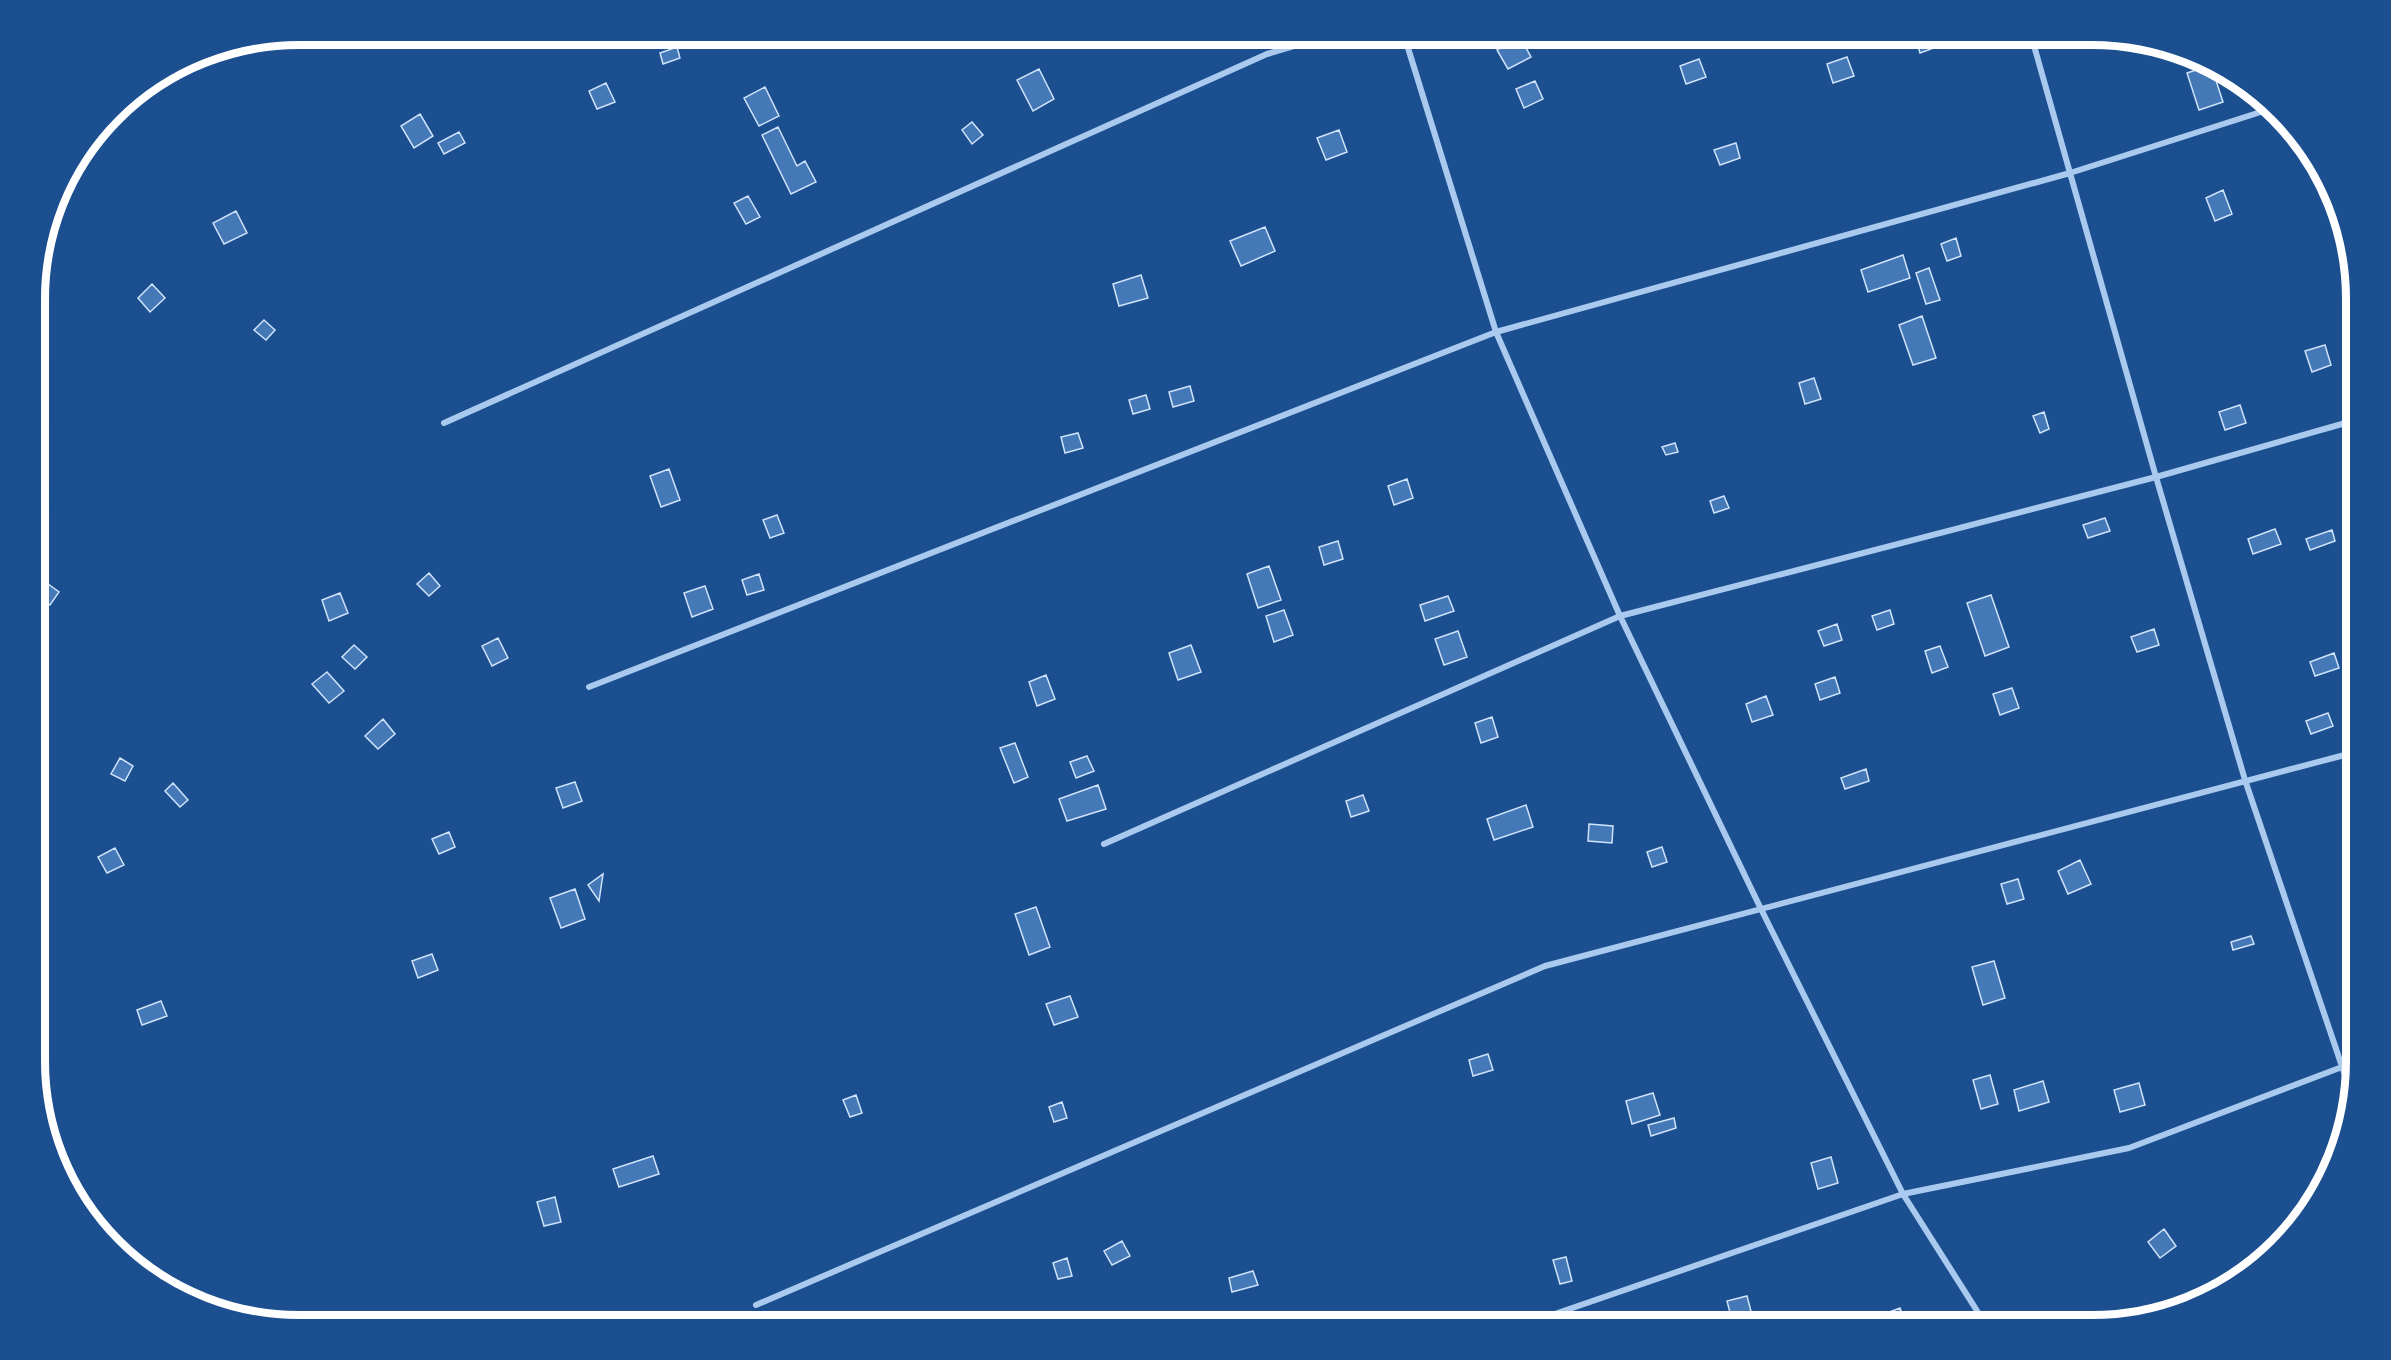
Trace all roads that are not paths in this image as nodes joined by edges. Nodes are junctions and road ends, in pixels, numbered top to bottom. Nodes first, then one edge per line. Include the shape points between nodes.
1 (1295, 45) edge
2 (1407, 45) edge
3 (2034, 45) edge
4 (2263, 111) edge
5 (2070, 173) junction
6 (1496, 332) junction
7 (444, 423) dead end
8 (2346, 423) edge
9 (2156, 477) junction
10 (1620, 616) junction
11 (589, 687) dead end
12 (2346, 755) edge
13 (2245, 780) junction
14 (1104, 844) dead end
15 (1761, 909) junction
16 (2342, 1067) junction
17 (2345, 1076) edge
18 (1903, 1194) junction
19 (756, 1305) dead end
20 (1552, 1315) edge
21 (1980, 1315) edge

1 - 7 street via 1267,54
2 - 6 street
3 - 5 street
4 - 5 street
5 - 6 street
5 - 9 street
6 - 10 street
6 - 11 street
8 - 9 street
9 - 10 street
9 - 13 street
10 - 14 street
10 - 15 street
12 - 13 street
13 - 15 street
13 - 16 street
15 - 18 street
15 - 19 street via 1545,966
16 - 17 street
16 - 18 street via 2130,1148
18 - 20 street
18 - 21 street

